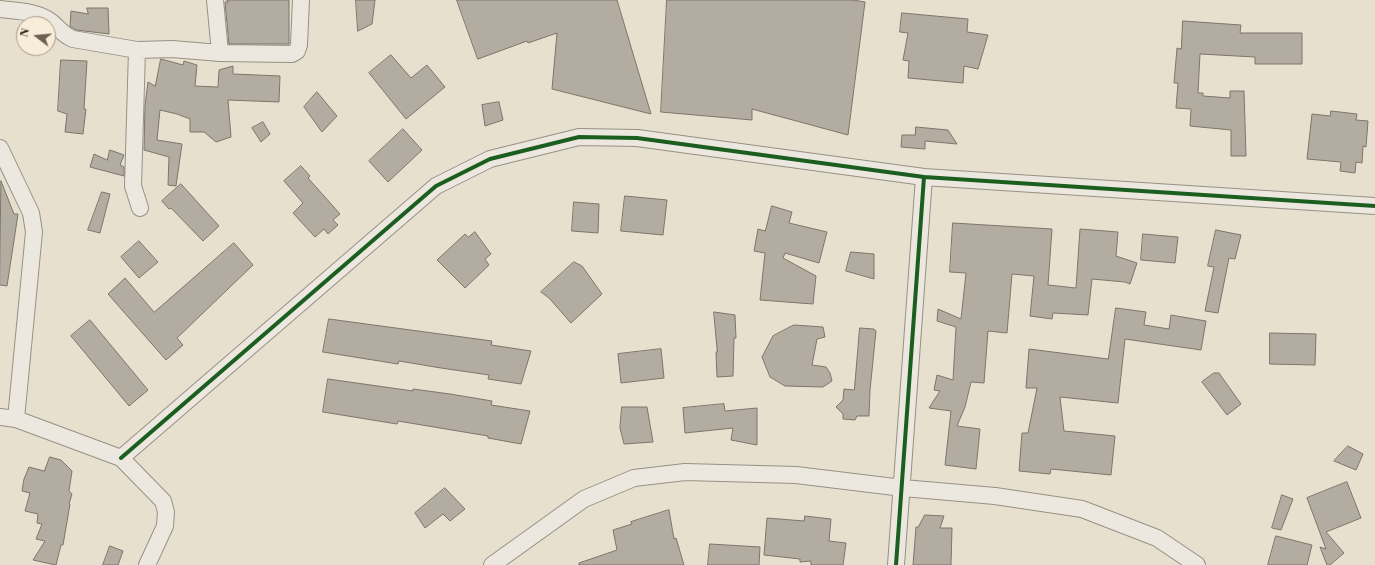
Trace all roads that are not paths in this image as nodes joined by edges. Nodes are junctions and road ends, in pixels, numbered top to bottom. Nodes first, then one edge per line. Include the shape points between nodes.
1 (215, 0) edge
2 (301, 0) edge
3 (0, 9) edge
4 (137, 50) junction
5 (220, 53) junction
6 (0, 148) edge
7 (924, 177) junction
8 (1375, 206) edge
9 (140, 208) dead end
10 (0, 417) edge
11 (16, 419) junction
12 (121, 458) junction
13 (903, 488) junction
14 (147, 565) edge
15 (492, 565) edge
16 (896, 565) edge
17 (1197, 565) edge

1 - 5 street
2 - 5 street via 297,51 292,54
3 - 4 street via 35,14 49,20 73,39
4 - 5 street via 172,49
4 - 9 street via 133,186
6 - 11 street via 31,213 34,232
7 - 8 street
7 - 12 street via 637,138 579,137 490,159 436,186
7 - 13 street
10 - 11 street
11 - 12 street
12 - 14 street via 163,501 166,512 164,526
13 - 15 street via 796,475 685,472 634,478 584,499
13 - 16 street
13 - 17 street via 996,496 1082,509 1157,538

